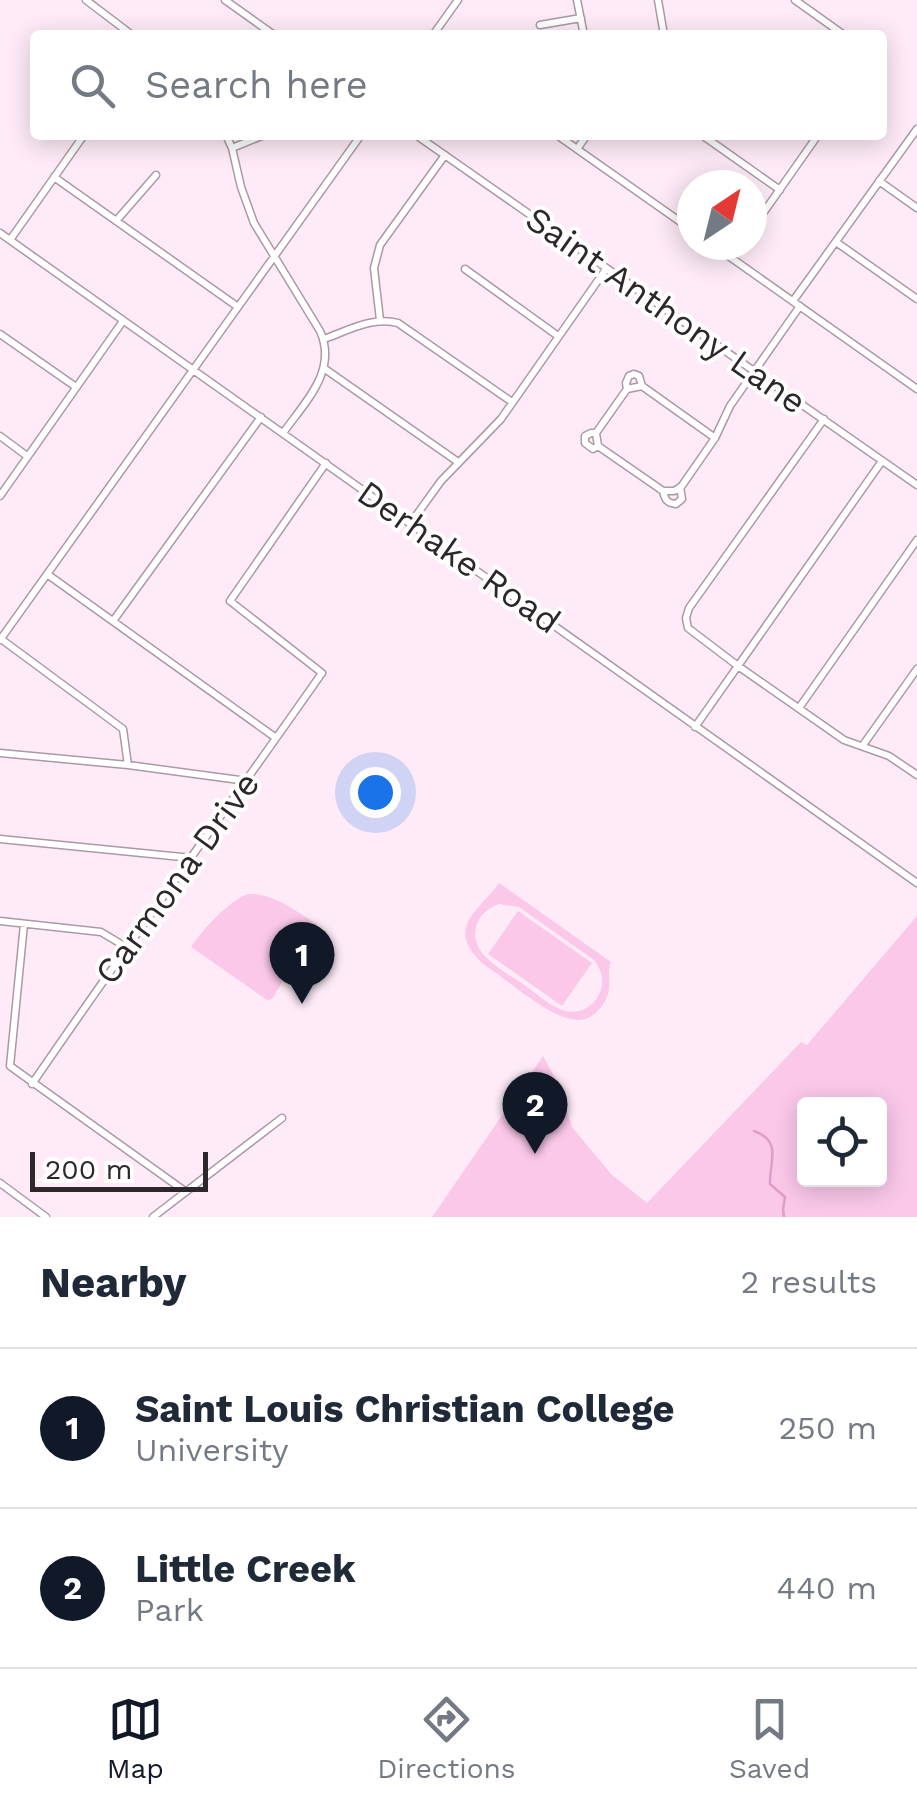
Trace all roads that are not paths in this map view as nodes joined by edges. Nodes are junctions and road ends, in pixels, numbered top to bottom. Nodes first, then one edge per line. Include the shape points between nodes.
1 (86, 0) edge
2 (225, 0) edge
3 (458, 0) edge
4 (578, 0) edge
5 (658, 0) edge
6 (794, 0) edge
7 (580, 18) junction
8 (540, 25) dead end
9 (125, 30) edge
10 (267, 30) edge
11 (437, 30) edge
12 (583, 30) edge
13 (663, 30) edge
14 (837, 30) edge
15 (917, 129) edge
16 (80, 140) edge
17 (228, 140) edge
18 (252, 140) edge
19 (357, 140) edge
20 (423, 140) edge
21 (564, 140) edge
22 (583, 140) edge
23 (709, 140) edge
24 (815, 140) edge
25 (232, 148) junction
26 (577, 149) junction
27 (445, 155) junction
28 (156, 175) dead end
29 (54, 177) junction
30 (879, 182) junction
31 (780, 190) junction
32 (767, 208) edge
33 (917, 208) edge
34 (677, 219) edge
35 (116, 221) junction
36 (0, 233) edge
37 (10, 240) junction
38 (836, 242) junction
39 (275, 256) junction
40 (735, 260) edge
41 (465, 268) dead end
42 (606, 269) junction
43 (917, 299) edge
44 (797, 304) junction
45 (238, 307) junction
46 (380, 320) junction
47 (123, 321) junction
48 (0, 334) edge
49 (558, 336) junction
50 (324, 339) junction
51 (325, 369) junction
52 (192, 370) junction
53 (754, 371) junction
54 (76, 387) junction
55 (917, 388) edge
56 (512, 402) junction
57 (261, 418) junction
58 (824, 419) junction
59 (283, 433) junction
60 (0, 436) edge
61 (715, 438) junction
62 (28, 456) junction
63 (882, 461) junction
64 (458, 462) junction
65 (326, 463) junction
66 (917, 485) edge
67 (677, 489) junction
68 (663, 490) junction
69 (0, 496) edge
70 (410, 524) junction
71 (917, 540) edge
72 (47, 574) junction
73 (113, 621) junction
74 (0, 640) edge
75 (738, 666) junction
76 (916, 671) edge
77 (799, 708) junction
78 (696, 727) junction
79 (276, 738) junction
80 (863, 745) junction
81 (0, 753) edge
82 (128, 764) junction
83 (917, 775) edge
84 (247, 780) junction
85 (0, 839) edge
86 (192, 858) junction
87 (917, 883) edge
88 (0, 921) edge
89 (24, 924) junction
90 (126, 946) junction
91 (32, 1084) junction
92 (282, 1118) dead end
93 (0, 1183) edge
94 (186, 1192) junction
95 (46, 1217) edge
96 (153, 1217) edge

1 - 9 street
2 - 10 street
3 - 11 street
4 - 7 street
5 - 13 street
6 - 14 street
7 - 8 street
7 - 12 street
15 - 30 street
16 - 29 street
17 - 25 street
18 - 25 street
19 - 39 street
20 - 27 street, Saint Anthony Lane
21 - 26 street
22 - 26 street
23 - 31 street
24 - 31 street
25 - 39 street via 254,223
26 - 34 street
27 - 42 street, Saint Anthony Lane
27 - 46 street via 380,245 374,268
28 - 35 street
29 - 35 street
29 - 37 street
30 - 33 street
30 - 38 street
31 - 32 street
35 - 45 street
36 - 37 street, Derhake Road
37 - 47 street, Derhake Road
38 - 43 street
38 - 44 street
39 - 45 street
39 - 50 street
40 - 44 street
41 - 49 street
42 - 49 street
42 - 53 street, Saint Anthony Lane
44 - 53 street
44 - 55 street
45 - 52 street
46 - 50 street
46 - 56 street via 406,327
47 - 52 street, Derhake Road
47 - 54 street
48 - 54 street
49 - 56 street
50 - 51 street
51 - 59 street
51 - 64 street
52 - 57 street, Derhake Road
52 - 72 street
53 - 58 street, Saint Anthony Lane
53 - 61 street
54 - 62 street
56 - 64 street
57 - 59 street, Derhake Road
57 - 73 street
58 - 63 street, Saint Anthony Lane
58 - 75 street via 689,608 688,628
59 - 65 street, Derhake Road
60 - 62 street
61 - 67 street
61 - 68 street via 642,386 627,388 596,433 598,446
62 - 69 street
63 - 66 street, Saint Anthony Lane
63 - 75 street
64 - 70 street
65 - 70 street, Derhake Road
65 - 79 street, Carmona Drive via 230,602 322,672
67 - 68 street
67 - 68 street via 682,498 676,504
70 - 78 street, Derhake Road
71 - 77 street
72 - 73 street
72 - 74 street
73 - 79 street
74 - 82 street via 123,730
75 - 77 street
75 - 78 street
76 - 80 street
77 - 80 street via 844,740
78 - 87 street, Derhake Road
79 - 84 street, Carmona Drive
80 - 83 street
81 - 82 street
82 - 84 street
84 - 86 street, Carmona Drive
85 - 86 street
86 - 90 street, Carmona Drive
88 - 89 street
89 - 90 street via 101,932
89 - 91 street via 10,1066
90 - 91 street, Carmona Drive
91 - 94 street
92 - 94 street
93 - 95 street
94 - 96 street

